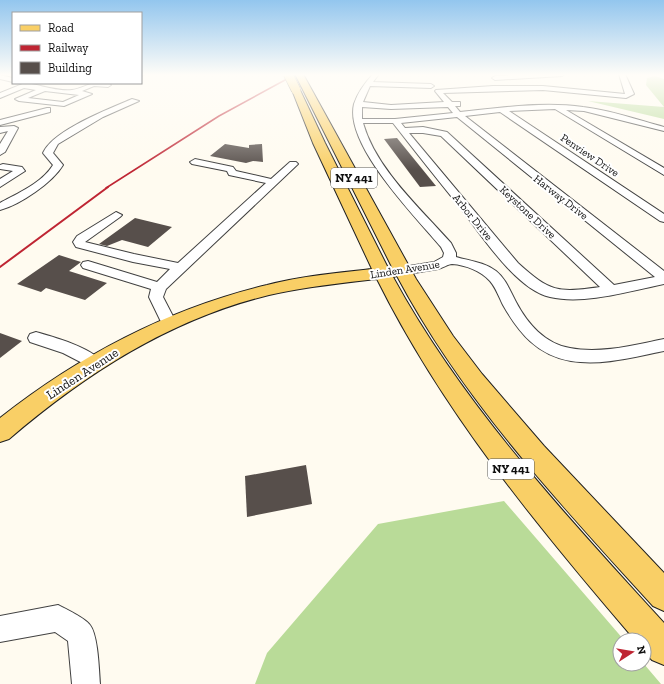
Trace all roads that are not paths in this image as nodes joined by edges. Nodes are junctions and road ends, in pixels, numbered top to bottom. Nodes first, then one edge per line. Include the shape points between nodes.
1 (123, 106) edge
2 (307, 106) edge
3 (310, 106) edge
4 (358, 106) edge
5 (379, 106) edge
6 (422, 106) edge
7 (450, 106) edge
8 (500, 106) junction
9 (555, 107) junction
10 (21, 110) dead end
11 (47, 110) dead end
12 (0, 115) edge
13 (459, 115) junction
14 (358, 121) junction
15 (0, 123) edge
16 (398, 126) junction
17 (664, 129) edge
18 (0, 130) edge
19 (0, 152) edge
20 (195, 162) dead end
21 (293, 164) dead end
22 (1, 168) edge
23 (664, 172) edge
24 (273, 182) junction
25 (0, 184) edge
26 (0, 207) edge
27 (116, 215) dead end
28 (664, 220) edge
29 (449, 260) junction
30 (88, 265) dead end
31 (180, 267) junction
32 (392, 272) junction
33 (664, 279) edge
34 (159, 287) junction
35 (610, 290) junction
36 (169, 324) junction
37 (36, 338) dead end
38 (664, 345) edge
39 (94, 363) junction
40 (0, 432) edge
41 (664, 595) edge
42 (0, 629) edge
43 (664, 648) edge
44 (86, 684) edge

1 - 26 street via 100,115 55,142 48,153 58,165 55,171 47,179
2 - 32 main road, NY 441 via 319,143
3 - 32 main road, NY 441
4 - 14 street, Linden Avenue
5 - 6 street
7 - 13 street, Harway Drive
8 - 9 street
8 - 13 street
8 - 28 street, Penview Drive
9 - 17 street via 584,109
9 - 23 street
10 - 12 street
11 - 15 street
13 - 16 street
13 - 33 street, Harway Drive
14 - 16 street
14 - 29 street, Linden Avenue via 368,149 447,246
16 - 35 street, Keystone Drive via 444,134
16 - 35 street, Arbor Drive via 513,266 526,278 549,293
18 - 19 street via 14,128
20 - 24 street
21 - 24 street
22 - 25 street via 20,170
24 - 31 street
27 - 31 street via 81,239 80,244
29 - 32 street, Linden Avenue via 433,266
29 - 38 street via 476,265 491,273 502,287 522,325 545,347 583,356
30 - 34 street
31 - 34 street
32 - 36 main road, Linden Avenue via 267,291 227,302
32 - 41 main road, NY 441 via 491,399 597,524
32 - 43 main road, NY 441 via 406,319 451,388 512,470 586,560
33 - 35 street, Harway Drive
34 - 36 street via 156,292 157,303
36 - 39 main road, Linden Avenue
37 - 39 street via 68,349
39 - 40 main road, Linden Avenue via 50,392
42 - 44 street via 58,618 81,634

